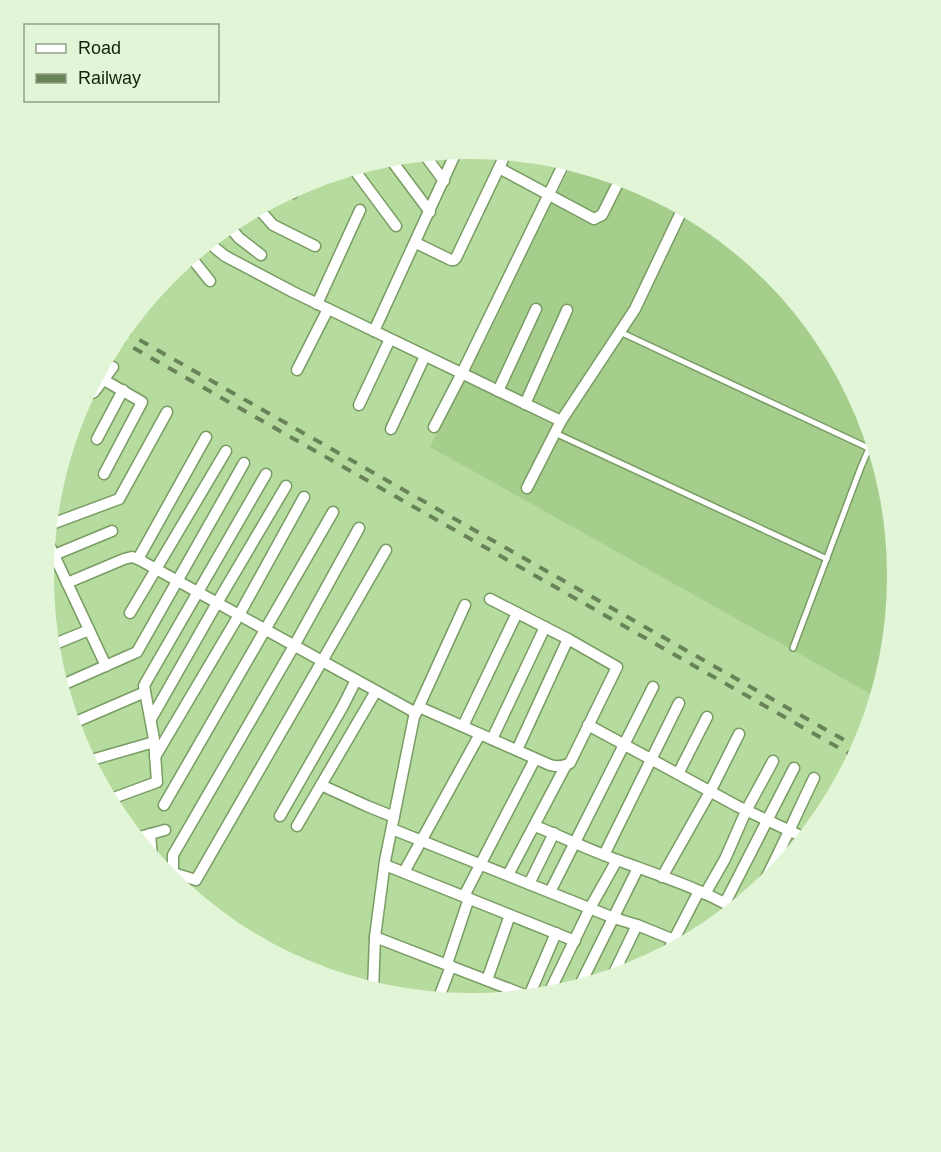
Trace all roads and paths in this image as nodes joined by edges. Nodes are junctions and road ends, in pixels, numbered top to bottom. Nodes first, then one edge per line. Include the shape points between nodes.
1 (453, 160) edge
2 (502, 160) edge
3 (430, 161) edge
4 (396, 167) edge
5 (499, 168) junction
6 (561, 170) edge
7 (358, 175) edge
8 (444, 181) junction
9 (616, 186) edge
10 (549, 194) junction
11 (360, 210) dead end
12 (430, 212) junction
13 (263, 214) edge
14 (680, 215) edge
15 (396, 226) dead end
16 (235, 233) edge
17 (416, 243) junction
18 (315, 246) dead end
19 (215, 248) edge
20 (261, 255) dead end
21 (196, 263) edge
22 (210, 281) dead end
23 (322, 306) junction
24 (536, 309) dead end
25 (567, 310) dead end
26 (374, 331) junction
27 (620, 332) junction
28 (390, 339) junction
29 (425, 356) junction
30 (113, 368) dead end
31 (297, 370) dead end
32 (462, 373) junction
33 (104, 380) joint
34 (123, 390) junction
35 (498, 391) junction
36 (525, 404) junction
37 (359, 405) dead end
38 (168, 412) dead end
39 (561, 421) junction
40 (434, 427) dead end
41 (391, 429) dead end
42 (555, 432) junction
43 (206, 437) dead end
44 (97, 439) dead end
45 (866, 447) edge
46 (226, 451) dead end
47 (868, 451) edge
48 (244, 463) dead end
49 (104, 474) dead end
50 (266, 474) dead end
51 (286, 486) dead end
52 (528, 488) dead end
53 (304, 497) dead end
54 (333, 512) dead end
55 (58, 522) edge
56 (359, 528) dead end
57 (112, 531) dead end
58 (386, 550) dead end
59 (54, 555) edge
60 (55, 557) edge
61 (138, 559) junction
62 (827, 559) junction
63 (156, 569) junction
64 (177, 580) junction
65 (67, 583) junction
66 (198, 592) junction
67 (490, 599) dead end
68 (217, 603) junction
69 (465, 605) dead end
70 (130, 613) dead end
71 (517, 613) junction
72 (239, 615) junction
73 (545, 627) junction
74 (265, 629) junction
75 (89, 630) junction
76 (568, 639) junction
77 (60, 642) edge
78 (294, 646) junction
79 (793, 648) dead end
80 (321, 661) junction
81 (106, 666) junction
82 (356, 680) junction
83 (68, 683) edge
84 (653, 687) dead end
85 (376, 691) junction
86 (145, 692) junction
87 (679, 703) dead end
88 (417, 710) junction
89 (706, 717) dead end
90 (151, 719) junction
91 (80, 720) edge
92 (588, 725) junction
93 (463, 726) junction
94 (480, 734) junction
95 (739, 734) dead end
96 (492, 739) junction
97 (154, 742) junction
98 (624, 745) junction
99 (517, 750) junction
100 (155, 757) junction
101 (96, 759) edge
102 (535, 759) junction
103 (651, 760) junction
104 (773, 762) dead end
105 (566, 765) junction
106 (794, 768) dead end
107 (678, 774) junction
108 (814, 778) dead end
109 (321, 785) junction
110 (710, 792) junction
111 (118, 797) edge
112 (164, 805) dead end
113 (747, 811) junction
114 (280, 816) dead end
115 (394, 817) junction
116 (767, 820) junction
117 (297, 825) dead end
118 (535, 826) junction
119 (392, 829) junction
120 (165, 830) dead end
121 (789, 831) junction
122 (554, 833) junction
123 (150, 834) junction
124 (797, 835) edge
125 (145, 836) edge
126 (422, 841) junction
127 (574, 842) junction
128 (151, 843) edge
129 (604, 855) junction
130 (617, 860) junction
131 (775, 860) edge
132 (481, 864) junction
133 (385, 865) junction
134 (173, 868) edge
135 (638, 868) junction
136 (404, 873) junction
137 (508, 875) junction
138 (662, 877) junction
139 (184, 878) edge
140 (529, 884) junction
141 (550, 892) junction
142 (702, 893) junction
143 (467, 897) junction
144 (733, 899) edge
145 (726, 904) edge
146 (590, 908) junction
147 (510, 915) junction
148 (614, 918) junction
149 (637, 925) junction
150 (556, 933) junction
151 (375, 937) junction
152 (673, 939) joint
153 (575, 941) junction
154 (449, 965) junction
155 (618, 965) edge
156 (585, 976) edge
157 (373, 980) edge
158 (487, 980) junction
159 (554, 984) edge
160 (534, 987) edge
161 (508, 988) junction
162 (514, 990) edge
163 (507, 991) edge
164 (441, 992) edge

1 - 8 street
2 - 5 street
3 - 8 street
4 - 12 street
5 - 10 street
5 - 17 street via 454,260
6 - 10 street
7 - 15 street
8 - 12 street
9 - 10 street via 602,214 594,219
10 - 32 street
11 - 23 street
12 - 17 street
13 - 18 street via 273,225
14 - 27 street
16 - 20 street
17 - 26 street
19 - 23 street
21 - 22 street
23 - 26 street
23 - 31 street
24 - 35 street
25 - 36 street
26 - 28 street
27 - 39 street
27 - 45 lane
28 - 29 street
28 - 37 street
29 - 32 street
29 - 41 street
30 - 33 street
32 - 35 street
32 - 40 street
33 - 34 street
34 - 44 street
34 - 49 street via 142,402
35 - 36 street
36 - 39 street
38 - 55 street via 119,500
39 - 42 street
42 - 52 street
42 - 62 lane
43 - 61 street
46 - 63 street
47 - 62 lane
48 - 64 street
50 - 66 street
51 - 68 street
53 - 72 street
54 - 74 street
56 - 78 street
57 - 59 street
58 - 80 street
60 - 65 street
61 - 63 street
61 - 65 street via 132,557
62 - 79 lane
63 - 64 street
63 - 70 street
64 - 66 street
64 - 81 street via 137,652
65 - 75 street
66 - 68 street
66 - 86 street via 147,679
67 - 71 street
68 - 72 street
68 - 90 street
69 - 88 street
71 - 73 street
71 - 93 street
72 - 74 street
72 - 100 street
73 - 76 street
73 - 96 street
74 - 78 street
74 - 112 street
75 - 77 street
75 - 81 street
76 - 92 street via 617,667
76 - 99 street
78 - 80 street
78 - 134 street via 173,855
80 - 82 street
80 - 139 street via 196,880
81 - 83 street
82 - 85 street
82 - 114 street
84 - 98 street
85 - 88 street
85 - 109 street
86 - 90 street
86 - 91 street
87 - 103 street
88 - 93 street
88 - 115 street
89 - 107 street
90 - 97 street
92 - 98 street
92 - 105 street
93 - 94 street
94 - 96 street
94 - 126 street
95 - 110 street
96 - 99 street
97 - 100 street
97 - 101 street
98 - 103 street
98 - 127 street
99 - 102 street
100 - 111 street via 158,782
102 - 105 street via 558,767
102 - 132 street
103 - 107 street
103 - 129 street
104 - 113 street
105 - 118 street
106 - 116 street
107 - 110 street
108 - 121 street
109 - 115 street
109 - 117 street
110 - 113 street
110 - 138 street
113 - 116 street
113 - 142 street via 725,859
115 - 119 street
116 - 121 street
116 - 144 street
118 - 122 street
118 - 137 street
119 - 126 street
119 - 133 street
120 - 123 street
121 - 124 street
121 - 131 street
122 - 127 street
122 - 140 street
123 - 125 street
123 - 128 street
126 - 132 street
126 - 136 street
127 - 129 street
127 - 141 street
129 - 130 street
130 - 135 street
130 - 146 street
132 - 137 street
132 - 143 street
133 - 136 street
133 - 151 street
135 - 138 street
135 - 148 street
136 - 143 street
137 - 140 street
138 - 142 street
140 - 141 street
141 - 146 street
142 - 145 street
142 - 152 street
143 - 147 street
143 - 154 street
146 - 148 street
146 - 153 street
147 - 150 street
147 - 158 street
148 - 149 street
148 - 156 street
149 - 152 street
149 - 155 street
150 - 153 street
150 - 160 street
151 - 154 street
151 - 157 street
153 - 159 street
154 - 158 street
154 - 164 street
158 - 161 street
161 - 162 street
161 - 163 street

